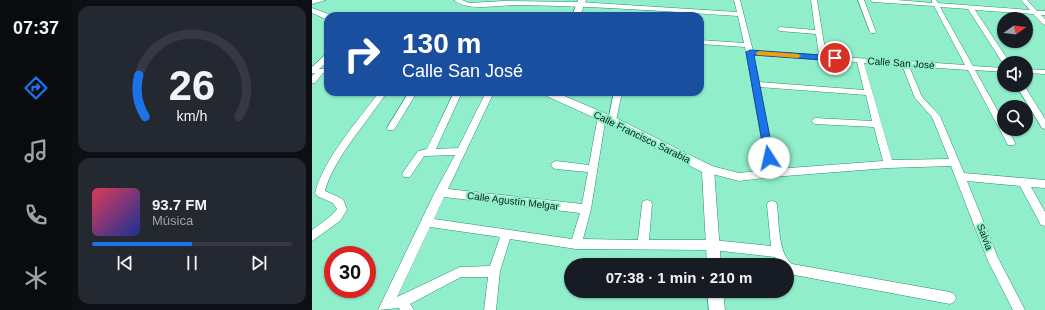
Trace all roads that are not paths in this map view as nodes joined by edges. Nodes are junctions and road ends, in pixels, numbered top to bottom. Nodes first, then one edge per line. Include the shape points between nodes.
1 (323, 0) edge
2 (457, 0) edge
3 (617, 0) edge
4 (737, 0) edge
5 (814, 0) edge
6 (861, 0) edge
7 (873, 0) edge
8 (1024, 0) edge
9 (896, 1) edge
10 (312, 2) edge
11 (505, 2) edge
12 (581, 2) edge
13 (935, 2) edge
14 (613, 6) junction
15 (970, 7) junction
16 (312, 10) edge
17 (577, 12) edge
18 (1036, 12) junction
19 (1045, 13) edge
20 (740, 14) junction
21 (324, 15) edge
22 (1045, 23) edge
23 (780, 29) dead end
24 (819, 32) junction
25 (873, 32) dead end
26 (704, 43) edge
27 (749, 49) junction
28 (1002, 56) edge
29 (823, 58) junction
30 (324, 60) edge
31 (860, 60) junction
32 (904, 62) junction
33 (969, 67) junction
34 (997, 69) edge
35 (312, 71) edge
36 (324, 71) edge
37 (1033, 71) edge
38 (1045, 72) edge
39 (312, 82) edge
40 (756, 84) junction
41 (1024, 92) edge
42 (869, 93) junction
43 (380, 96) edge
44 (411, 96) edge
45 (456, 96) edge
46 (488, 96) edge
47 (558, 96) edge
48 (616, 96) edge
49 (607, 119) junction
50 (815, 121) dead end
51 (877, 124) junction
52 (1045, 126) edge
53 (391, 128) dead end
54 (1011, 143) dead end
55 (461, 151) junction
56 (430, 152) junction
57 (954, 162) junction
58 (888, 164) junction
59 (556, 165) dead end
60 (593, 169) junction
61 (708, 169) junction
62 (772, 173) junction
63 (407, 174) dead end
64 (961, 176) junction
65 (1023, 182) junction
66 (1045, 184) edge
67 (440, 192) junction
68 (647, 204) dead end
69 (772, 205) dead end
70 (586, 209) junction
71 (426, 222) junction
72 (1045, 222) edge
73 (506, 234) junction
74 (312, 236) edge
75 (576, 244) junction
76 (643, 244) junction
77 (713, 245) junction
78 (778, 252) junction
79 (714, 258) edge
80 (780, 258) edge
81 (794, 270) edge
82 (494, 271) junction
83 (716, 298) edge
84 (950, 298) dead end
85 (404, 306) edge
86 (386, 307) edge
87 (490, 310) edge
88 (717, 310) edge
89 (1019, 310) edge

1 - 10 street
2 - 11 street via 468,5
3 - 14 street
4 - 20 street
5 - 24 street
6 - 25 street
7 - 9 street
8 - 18 street
9 - 13 street
11 - 12 street
12 - 14 street
12 - 17 street
13 - 15 street
13 - 33 street
14 - 20 street
15 - 18 street
15 - 28 street
16 - 21 street
18 - 19 street
18 - 22 street
20 - 27 street
23 - 24 street
24 - 29 street
26 - 27 street, Calle San José
27 - 29 street, Calle San José
27 - 40 street
29 - 31 street, Calle San José
30 - 35 street
31 - 32 street, Calle San José
31 - 42 street
32 - 33 street, Calle San José
32 - 57 street, Salvia via 919,98 936,116
33 - 34 street, Calle San José
33 - 54 street
35 - 36 street
36 - 39 street
37 - 38 street
40 - 42 street
40 - 62 street
41 - 52 street
42 - 51 street
43 - 74 street via 329,170 320,188 320,194 338,200 342,210 336,218
44 - 53 street
45 - 56 street
46 - 55 street
47 - 49 street, Calle Francisco Sarabia
48 - 49 street
49 - 60 street
49 - 61 street, Calle Francisco Sarabia
50 - 51 street
51 - 58 street
55 - 56 street
55 - 67 street
56 - 63 street via 420,153
57 - 58 street
57 - 64 street, Salvia
58 - 62 street
59 - 60 street
60 - 70 street
61 - 62 street, Calle Francisco Sarabia via 739,177
61 - 77 street
64 - 65 street
64 - 89 street, Salvia via 994,261
65 - 66 street
65 - 72 street
67 - 70 street, Calle Agustín Melgar
67 - 71 street
68 - 76 street
69 - 78 street
70 - 75 street
71 - 73 street
71 - 86 street
73 - 75 street
73 - 82 street
75 - 76 street
76 - 77 street
77 - 78 street
77 - 79 street
78 - 80 street
81 - 84 street
82 - 85 street via 460,272
82 - 87 street
83 - 88 street
85 - 86 street

